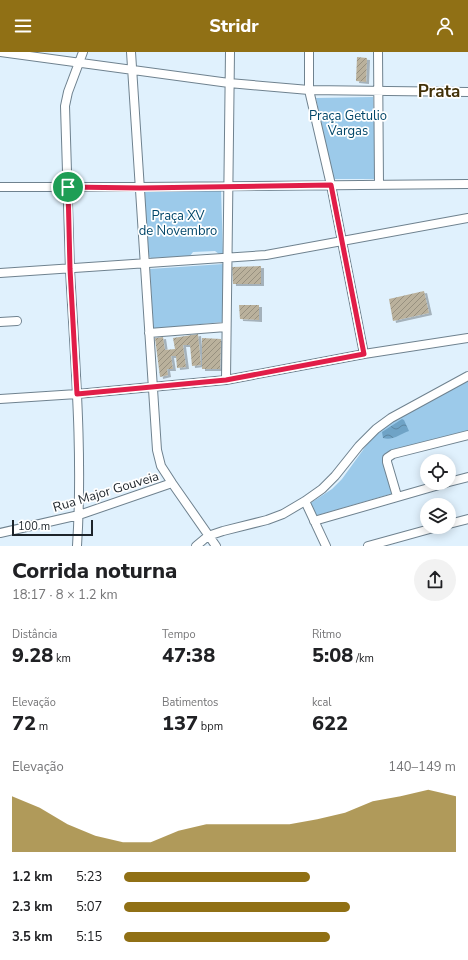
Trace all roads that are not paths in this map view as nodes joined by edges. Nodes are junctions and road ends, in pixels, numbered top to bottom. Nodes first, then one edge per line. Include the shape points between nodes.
1 (0, 52) edge
2 (83, 52) edge
3 (131, 52) edge
4 (230, 52) edge
5 (309, 52) edge
6 (378, 52) edge
7 (78, 63) junction
8 (132, 70) junction
9 (229, 83) junction
10 (309, 90) junction
11 (377, 92) junction
12 (468, 92) edge
13 (379, 184) junction
14 (468, 184) edge
15 (331, 185) junction
16 (228, 186) junction
17 (0, 187) edge
18 (68, 187) junction
19 (140, 188) junction
20 (468, 218) edge
21 (341, 242) junction
22 (227, 259) junction
23 (144, 264) junction
24 (70, 269) junction
25 (0, 273) edge
26 (17, 321) dead end
27 (0, 322) edge
28 (226, 327) junction
29 (149, 333) junction
30 (468, 338) edge
31 (364, 354) junction
32 (468, 376) edge
33 (226, 380) junction
34 (152, 388) junction
35 (77, 394) junction
36 (0, 399) edge
37 (468, 435) edge
38 (468, 477) edge
39 (456, 480) edge
40 (172, 483) junction
41 (420, 490) edge
42 (397, 496) junction
43 (305, 501) junction
44 (79, 515) junction
45 (468, 518) edge
46 (314, 520) junction
47 (456, 522) edge
48 (420, 532) edge
49 (0, 533) edge
50 (208, 536) junction
51 (77, 546) edge
52 (196, 546) edge
53 (216, 546) edge
54 (326, 546) edge
55 (368, 546) edge

1 - 7 street
2 - 7 street
3 - 8 street
4 - 9 street
5 - 10 street
6 - 11 street
7 - 8 street
7 - 18 street via 66,100
8 - 9 street
8 - 19 street
9 - 10 street
9 - 16 street
10 - 11 street
10 - 15 street
11 - 12 street
11 - 13 street
13 - 14 street
13 - 15 street
15 - 16 street
15 - 21 street
16 - 19 street
16 - 22 street
17 - 18 street
18 - 19 street
18 - 24 street
19 - 23 street
20 - 21 street
21 - 22 street via 266,256
21 - 31 street
22 - 23 street
22 - 28 street
23 - 24 street
23 - 29 street
24 - 25 street
24 - 35 street
26 - 27 street
28 - 29 street
28 - 33 street
29 - 34 street
30 - 31 street
31 - 33 street
32 - 43 street via 391,418 376,429 335,476
33 - 34 street
34 - 35 street
34 - 40 street via 158,458
35 - 36 street
35 - 44 street
37 - 42 street via 394,454 388,458
38 - 39 street
40 - 44 street, Rua Major Gouveia
40 - 50 street
41 - 42 street
42 - 46 street
43 - 46 street
43 - 50 street via 283,514
44 - 49 street, Rua Major Gouveia
44 - 51 street
45 - 47 street
46 - 54 street
48 - 55 street
50 - 52 street
50 - 53 street

